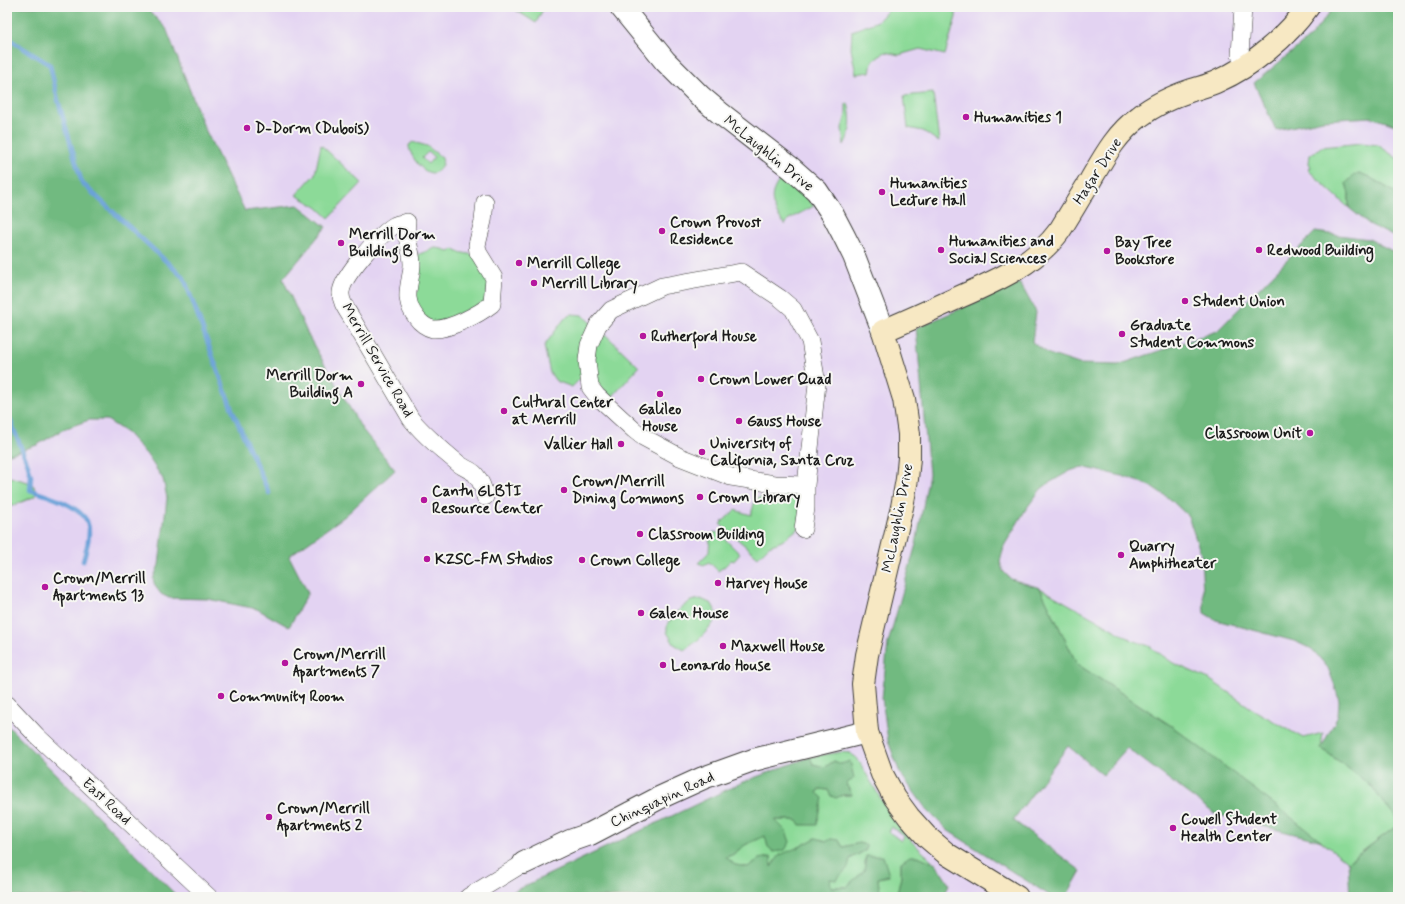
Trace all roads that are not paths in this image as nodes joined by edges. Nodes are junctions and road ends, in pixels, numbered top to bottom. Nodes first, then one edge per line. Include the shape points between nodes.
1 (621, 7) edge
2 (1242, 7) edge
3 (1308, 7) edge
4 (1240, 55) dead end
5 (485, 202) dead end
6 (883, 331) junction
7 (806, 485) junction
8 (485, 497) dead end
9 (803, 529) dead end
10 (7, 704) edge
11 (867, 732) junction
12 (524, 863) joint
13 (209, 897) edge
14 (468, 897) edge
15 (1017, 897) edge

1 - 6 street, McLaughlin Drive via 665,60 701,97 816,191 833,215 854,256
2 - 4 street
3 - 6 main road, Hagar Drive via 1290,30 1237,71 1151,108 1130,124 1102,158 1059,231 1037,254 998,280
5 - 8 street, Merrill Service Road via 477,245 478,252 494,278 492,304 475,316 445,328 432,329 418,320 411,310 408,298 412,256 406,230 407,222 391,227 372,246 342,286 341,293 342,301 411,419 420,431 474,474 484,487
6 - 11 main road, McLaughlin Drive via 904,399 909,434 909,458 902,507 867,655 863,684
7 - 7 street via 775,484 731,477 680,457 643,437 590,388 587,360 598,325 611,310 662,286 726,274 741,272 780,298 793,309 810,341 817,384
7 - 9 street
10 - 13 street, East Road via 37,736
11 - 12 street, Chinquapin Road via 753,760 703,778 590,834
11 - 15 main road, McLaughlin Drive via 882,774 895,798 927,837 947,854
12 - 14 street, Chinquapin Road

